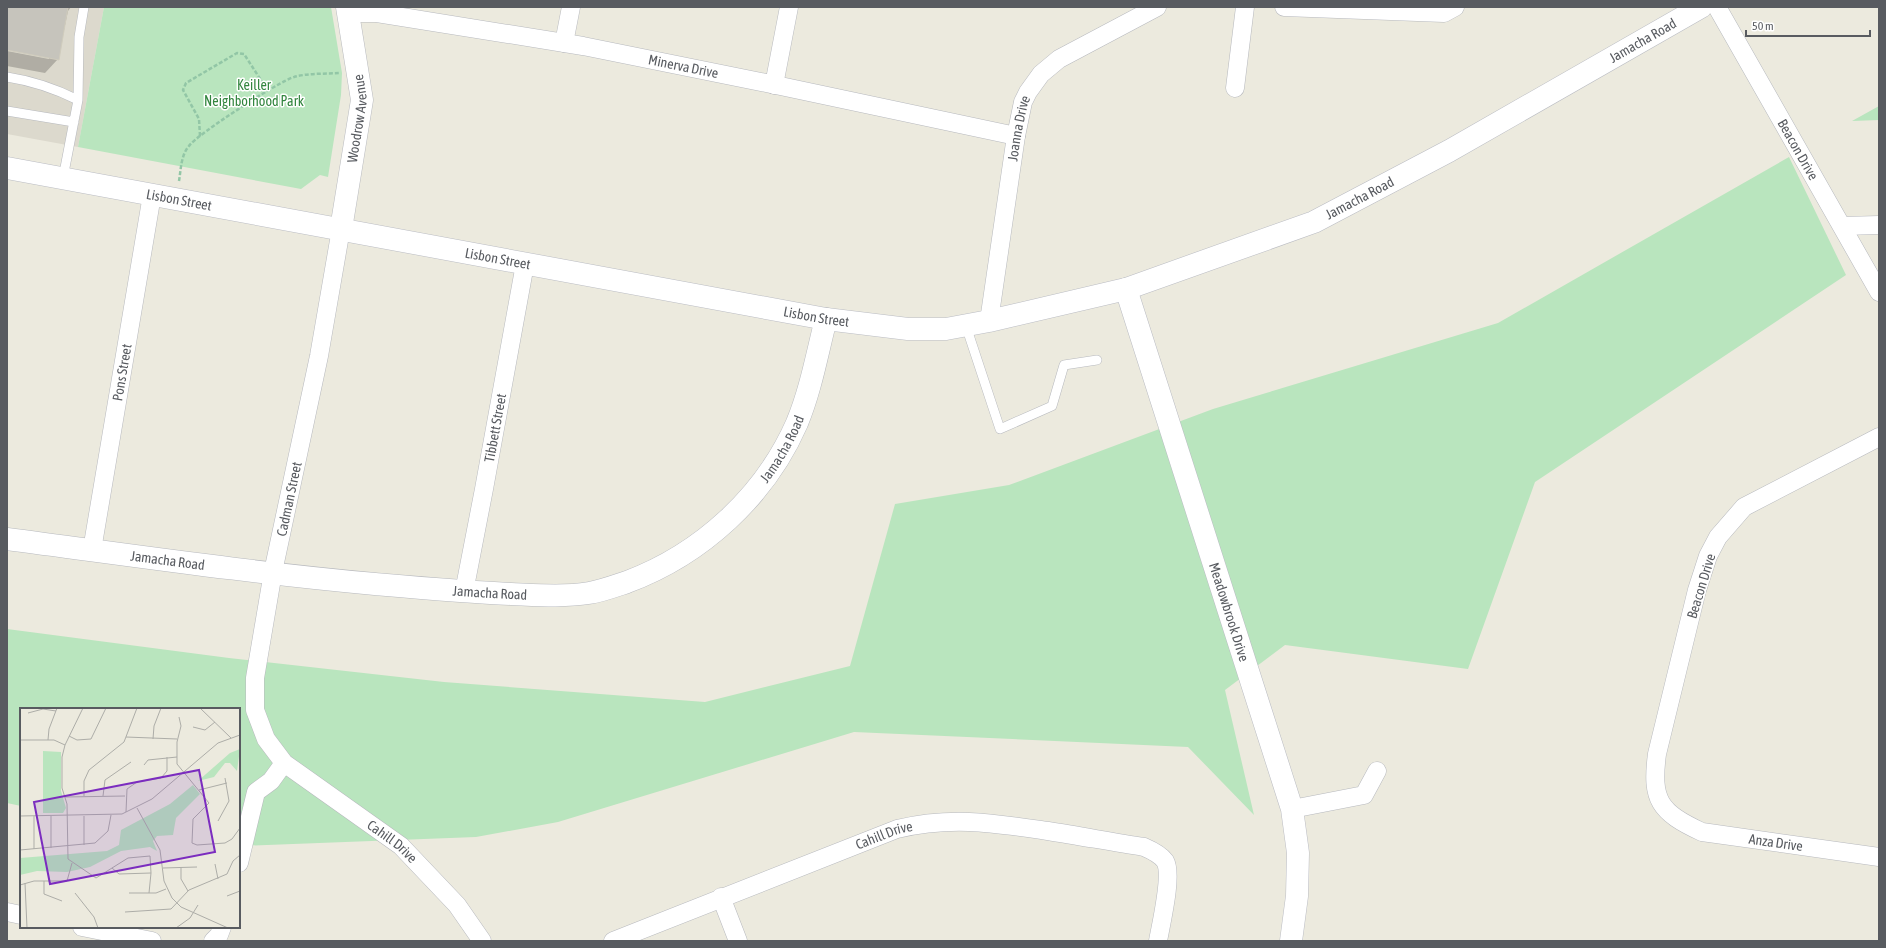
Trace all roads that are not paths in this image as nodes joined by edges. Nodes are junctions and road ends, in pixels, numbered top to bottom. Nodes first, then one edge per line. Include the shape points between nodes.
1 (84, 7) edge
2 (571, 7) edge
3 (789, 7) edge
4 (1157, 7) edge
5 (1245, 7) edge
6 (1284, 7) edge
7 (1455, 7) edge
8 (1701, 7) edge
9 (1717, 7) edge
10 (348, 10) edge
11 (564, 43) junction
12 (7, 76) edge
13 (774, 84) junction
14 (1235, 88) dead end
15 (78, 100) junction
16 (7, 110) edge
17 (74, 122) junction
18 (1016, 136) junction
19 (7, 168) edge
20 (63, 178) junction
21 (152, 195) junction
22 (1879, 225) edge
23 (1843, 226) junction
24 (341, 229) junction
25 (525, 264) junction
26 (1126, 289) junction
27 (1879, 292) edge
28 (826, 320) junction
29 (989, 321) junction
30 (966, 326) junction
31 (1097, 360) dead end
32 (1879, 437) edge
33 (7, 539) edge
34 (92, 550) junction
35 (273, 572) junction
36 (464, 592) junction
37 (284, 763) junction
38 (1377, 771) dead end
39 (1292, 810) junction
40 (1675, 817) joint
41 (1879, 857) edge
42 (240, 859) edge
43 (721, 898) junction
44 (7, 912) edge
45 (20, 915) edge
46 (87, 928) edge
47 (222, 928) edge
48 (152, 941) edge
49 (213, 941) edge
50 (482, 941) edge
51 (613, 941) edge
52 (738, 941) edge
53 (1158, 941) edge
54 (1291, 941) edge

1 - 15 lane via 79,36
2 - 11 street
3 - 13 street
4 - 18 street, Joanna Drive via 1069,53 1050,66 1034,83 1023,102
5 - 14 street
6 - 7 street via 1444,13
8 - 26 main road, Jamacha Road via 1449,151 1314,222
9 - 23 street, Beacon Drive
10 - 11 street, Minerva Drive
10 - 24 main road, Woodrow Avenue via 362,100
11 - 13 street, Minerva Drive
12 - 15 lane via 52,87
13 - 18 street, Minerva Drive
15 - 17 lane
16 - 17 lane
17 - 20 lane
18 - 29 street, Joanna Drive
19 - 20 main road, Lisbon Street
20 - 21 main road, Lisbon Street
21 - 24 main road, Lisbon Street
21 - 34 street, Pons Street
22 - 23 street
23 - 27 street, Beacon Drive
24 - 25 main road, Lisbon Street
24 - 35 street, Cadman Street via 319,356
25 - 28 main road, Lisbon Street
25 - 36 street, Tibbett Street
26 - 29 main road, Jamacha Road
26 - 39 main road, Meadowbrook Drive
28 - 30 main road, Lisbon Street via 908,329
28 - 36 main road, Jamacha Road via 807,394 785,446 758,487 724,524 704,540 638,578 590,593 540,595
29 - 30 main road, Lisbon Street
30 - 31 lane via 1000,429 1052,406 1064,365
32 - 40 street, Beacon Drive via 1744,507 1718,537 1708,556 1697,590 1657,754 1654,776 1657,794
33 - 34 main road, Jamacha Road
34 - 35 main road, Jamacha Road
35 - 36 main road, Jamacha Road
35 - 37 street, Cadman Street via 254,694 255,710 263,732 274,752
37 - 42 street via 271,782 256,792
37 - 50 street, Cahill Drive via 401,846 457,905
38 - 39 street via 1364,795
39 - 54 main road, Meadowbrook Drive via 1298,853 1297,896
40 - 41 street, Anza Drive via 1702,832
43 - 51 street, Cahill Drive
43 - 52 street
43 - 53 street, Cahill Drive via 897,829 932,822 991,822 1144,847 1157,854 1165,861 1168,882
44 - 45 street
46 - 48 street
47 - 49 street

